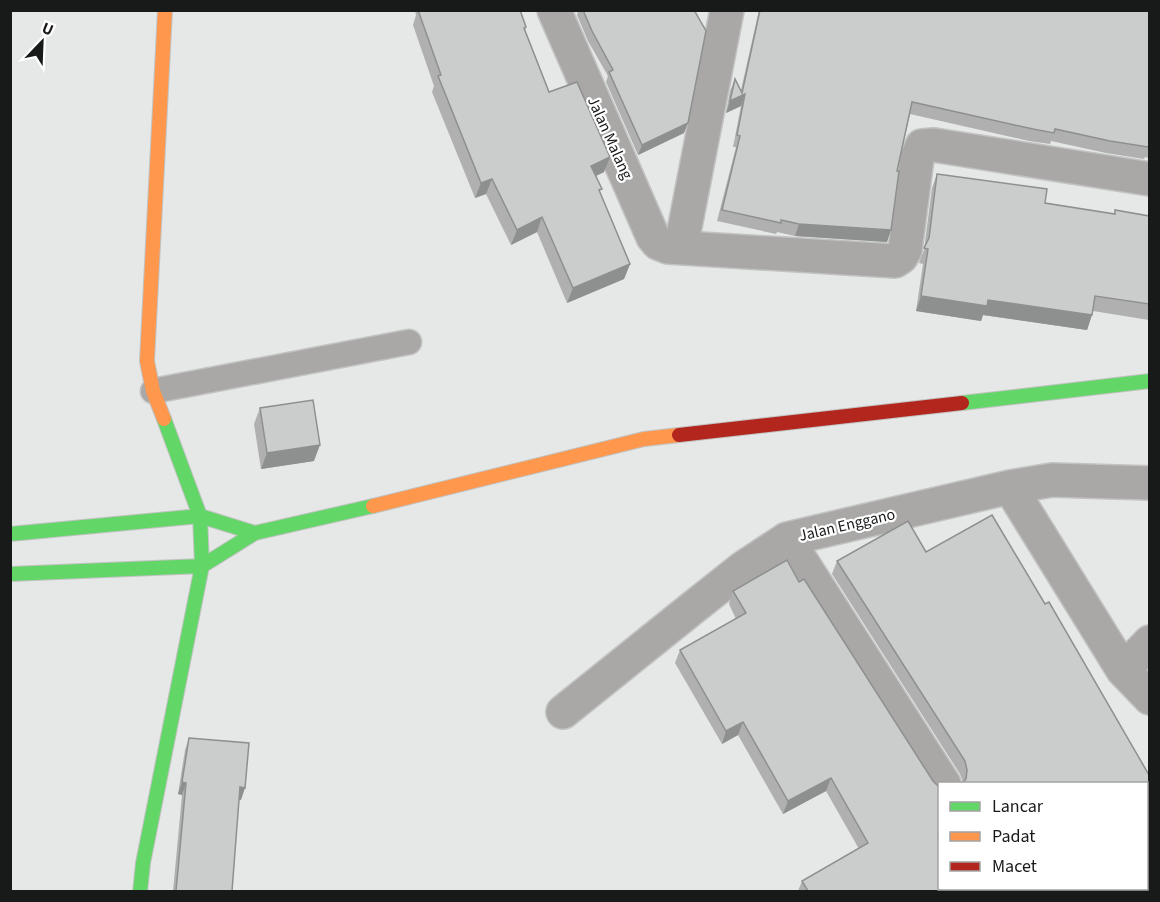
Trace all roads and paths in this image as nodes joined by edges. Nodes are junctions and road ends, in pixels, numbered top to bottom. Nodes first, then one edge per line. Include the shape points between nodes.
1 (165, 10) edge
2 (554, 10) edge
3 (727, 10) edge
4 (1149, 179) edge
5 (681, 247) junction
6 (410, 342) dead end
7 (1149, 381) edge
8 (153, 391) junction
9 (1149, 483) edge
10 (1010, 487) junction
11 (200, 516) junction
12 (255, 533) junction
13 (10, 534) edge
14 (787, 539) junction
15 (202, 566) junction
16 (10, 574) edge
17 (1149, 642) edge
18 (1123, 670) junction
19 (1149, 698) edge
20 (564, 712) dead end
21 (943, 782) edge
22 (140, 891) edge

1 - 8 street via 147,328 147,361
2 - 5 street, Jalan Malang via 653,237 668,247
3 - 5 street
4 - 5 street, Jalan Malang via 922,146 904,250 895,261
6 - 8 lane
7 - 12 street via 644,439
8 - 11 street
9 - 10 street, Jalan Enggano via 1052,480
10 - 14 street, Jalan Enggano
10 - 18 street
11 - 12 street
11 - 13 street
11 - 15 street
12 - 15 street
14 - 20 street, Jalan Enggano via 690,609
14 - 21 street
15 - 16 street
15 - 22 street
17 - 18 street
18 - 19 street

